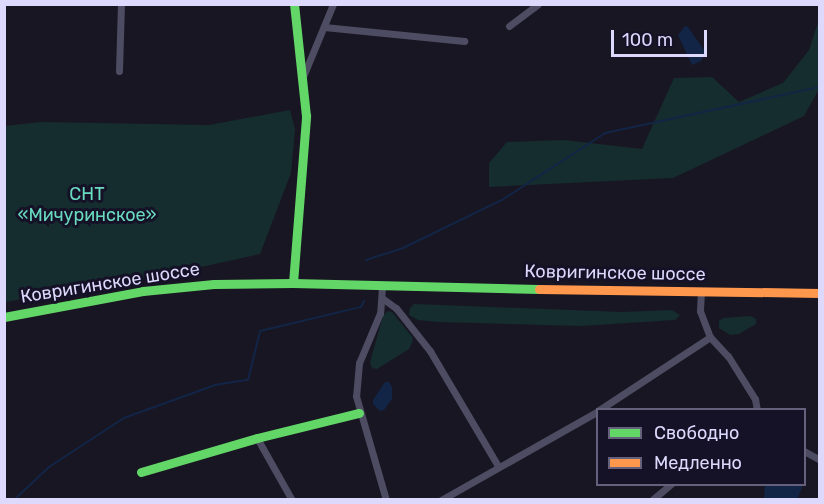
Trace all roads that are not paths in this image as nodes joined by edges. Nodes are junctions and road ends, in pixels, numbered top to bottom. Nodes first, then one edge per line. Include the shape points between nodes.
1 (121, 4) edge
2 (294, 4) edge
3 (333, 4) edge
4 (538, 4) edge
5 (509, 26) dead end
6 (324, 27) junction
7 (464, 41) dead end
8 (119, 71) dead end
9 (302, 79) junction
10 (293, 283) junction
11 (382, 287) junction
12 (701, 291) junction
13 (819, 293) edge
14 (382, 298) junction
15 (4, 317) edge
16 (710, 337) junction
17 (601, 408) edge
18 (757, 408) edge
19 (596, 411) edge
20 (359, 413) junction
21 (257, 438) junction
22 (806, 452) edge
23 (819, 460) edge
24 (498, 466) junction
25 (141, 472) dead end
26 (668, 486) edge
27 (292, 500) edge
28 (386, 500) edge
29 (441, 500) edge
30 (652, 500) edge

1 - 8 street
2 - 9 main road
3 - 6 street
4 - 5 street
6 - 7 street
6 - 9 street
9 - 10 main road via 306,116
10 - 11 main road, Ковригинское шоссе
10 - 15 main road, Ковригинское шоссе via 214,284 143,291
11 - 12 main road, Ковригинское шоссе
11 - 14 street
12 - 13 main road, Ковригинское шоссе
12 - 16 street via 700,311
14 - 20 street via 377,323 359,363
14 - 24 street via 396,308 430,351
16 - 17 street
16 - 18 street via 728,356
19 - 24 street
20 - 21 main road
20 - 28 street
21 - 25 main road
21 - 27 street
22 - 23 street
24 - 29 street
26 - 30 street

